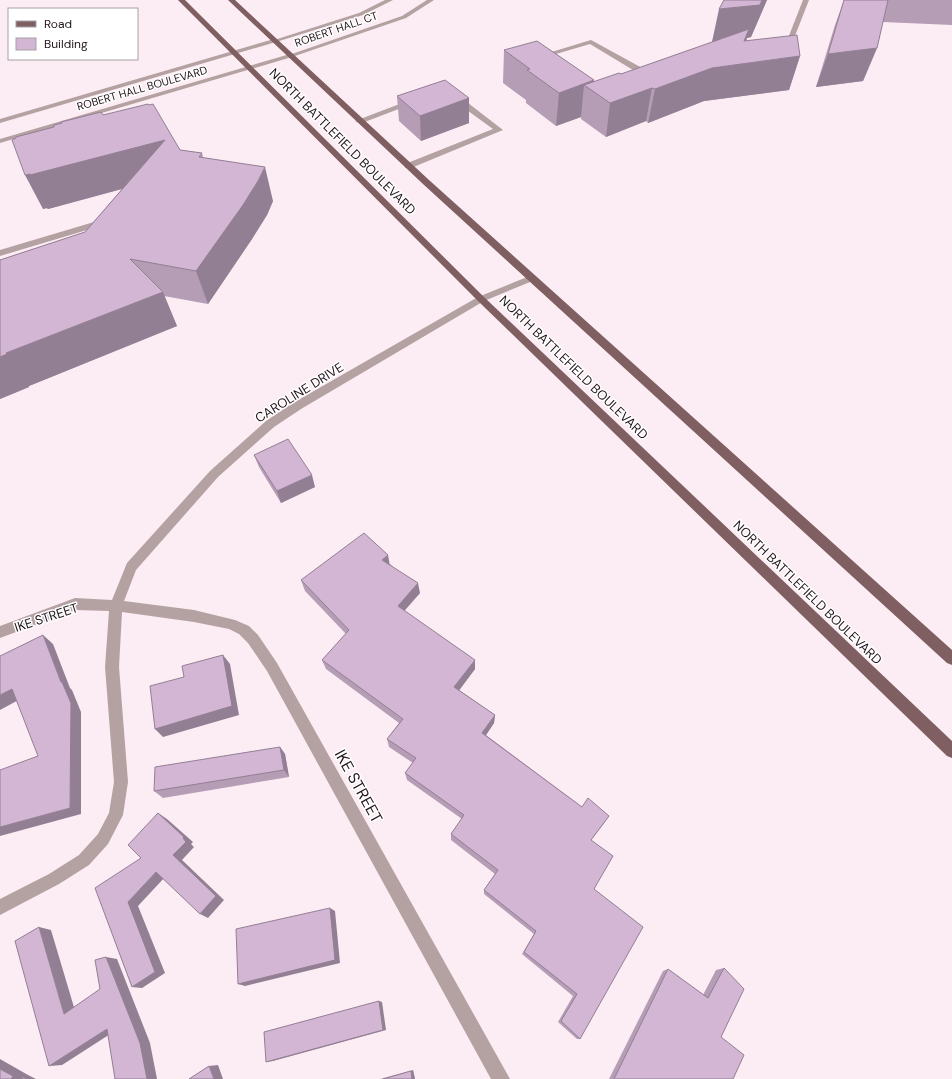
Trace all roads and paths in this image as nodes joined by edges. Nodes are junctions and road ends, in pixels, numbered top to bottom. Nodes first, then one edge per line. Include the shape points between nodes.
1 (181, 0) edge
2 (231, 0) edge
3 (390, 0) edge
4 (431, 0) edge
5 (806, 0) edge
6 (238, 3) edge
7 (274, 41) junction
8 (541, 49) edge
9 (232, 53) junction
10 (778, 53) edge
11 (290, 56) junction
12 (248, 68) junction
13 (641, 71) edge
14 (451, 94) edge
15 (424, 98) edge
16 (0, 121) edge
17 (359, 121) junction
18 (0, 141) edge
19 (408, 166) junction
20 (112, 228) edge
21 (0, 253) edge
22 (532, 278) junction
23 (482, 299) junction
24 (116, 606) junction
25 (0, 632) edge
26 (952, 659) edge
27 (952, 751) edge
28 (0, 907) edge
29 (501, 1079) edge

1 - 9 main road, NORTH BATTLEFIELD BOULEVARD
2 - 6 main road, NORTH BATTLEFIELD BOULEVARD
3 - 7 street, ROBERT HALL CT via 361,14
4 - 11 street, ROBERT HALL CT via 404,17
5 - 10 street via 785,52
6 - 7 main road, NORTH BATTLEFIELD BOULEVARD
7 - 9 street, ROBERT HALL BOULEVARD
7 - 11 main road, NORTH BATTLEFIELD BOULEVARD
8 - 13 street via 553,56 591,42
9 - 12 main road, NORTH BATTLEFIELD BOULEVARD
9 - 16 street, ROBERT HALL BOULEVARD
11 - 12 street, ROBERT HALL BOULEVARD
11 - 17 main road, NORTH BATTLEFIELD BOULEVARD
12 - 18 street, ROBERT HALL BOULEVARD
12 - 23 main road, NORTH BATTLEFIELD BOULEVARD
14 - 19 street via 499,130
15 - 17 street
17 - 19 main road, NORTH BATTLEFIELD BOULEVARD
19 - 22 main road, NORTH BATTLEFIELD BOULEVARD
20 - 21 street via 105,222
22 - 23 street, CAROLINE DRIVE
22 - 26 main road, NORTH BATTLEFIELD BOULEVARD
23 - 24 street, CAROLINE DRIVE via 297,406 247,443 188,502 131,567
23 - 27 main road, NORTH BATTLEFIELD BOULEVARD
24 - 25 street, IKE STREET via 75,604
24 - 28 street via 112,667 121,782 116,815 104,838 84,860
24 - 29 street, IKE STREET via 194,616 230,624 244,630 254,639

